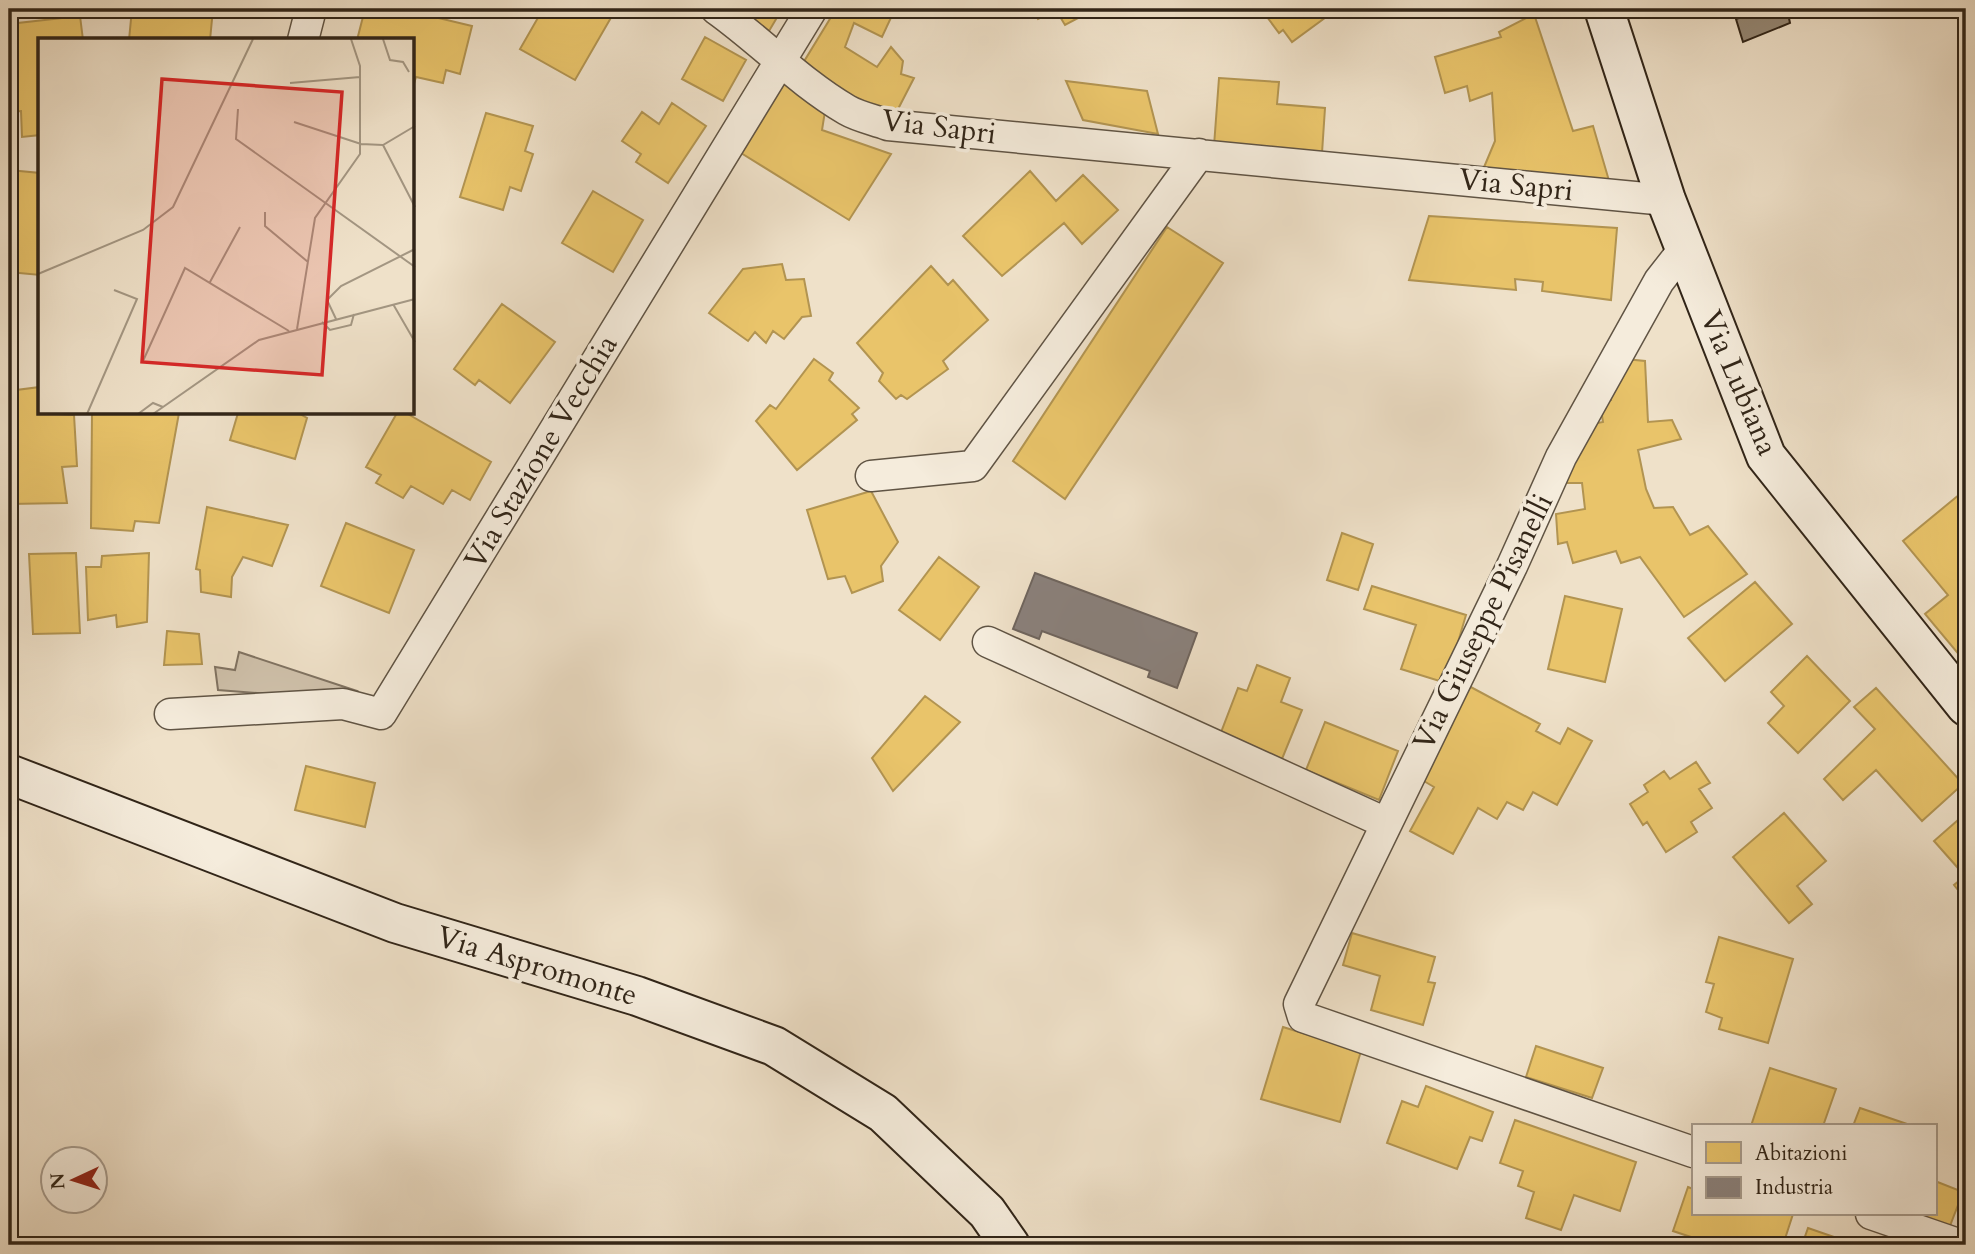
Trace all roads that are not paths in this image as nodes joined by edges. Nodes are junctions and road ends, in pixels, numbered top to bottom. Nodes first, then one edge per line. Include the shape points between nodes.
1 (311, 9) edge
2 (716, 9) edge
3 (812, 9) edge
4 (1604, 9) edge
5 (304, 38) edge
6 (781, 60) junction
7 (1199, 154) junction
8 (1666, 200) junction
9 (1684, 249) junction
10 (871, 476) dead end
11 (988, 642) dead end
12 (1966, 706) edge
13 (170, 714) dead end
14 (9, 774) edge
15 (1386, 823) junction
16 (1692, 1152) edge
17 (1877, 1216) edge
18 (1010, 1245) edge
19 (1961, 1245) edge

1 - 5 street
2 - 6 street, Via Sapri
3 - 6 street, Via Stazione Vecchia
4 - 8 main road, Via Lubiana
6 - 7 street, Via Sapri via 849,112 888,125
6 - 13 street, Via Stazione Vecchia via 381,714 343,704
7 - 8 street, Via Sapri
7 - 10 street via 973,466
8 - 9 main road, Via Lubiana
9 - 12 main road, Via Lubiana via 1766,456
9 - 15 street, Via Giuseppe Pisanelli via 1659,281 1561,457
11 - 15 street
14 - 18 main road, Via Aspromonte via 395,923 637,996 774,1046 883,1113 987,1212
15 - 16 street, Via Giuseppe Pisanelli via 1299,1004 1303,1017
17 - 19 street

